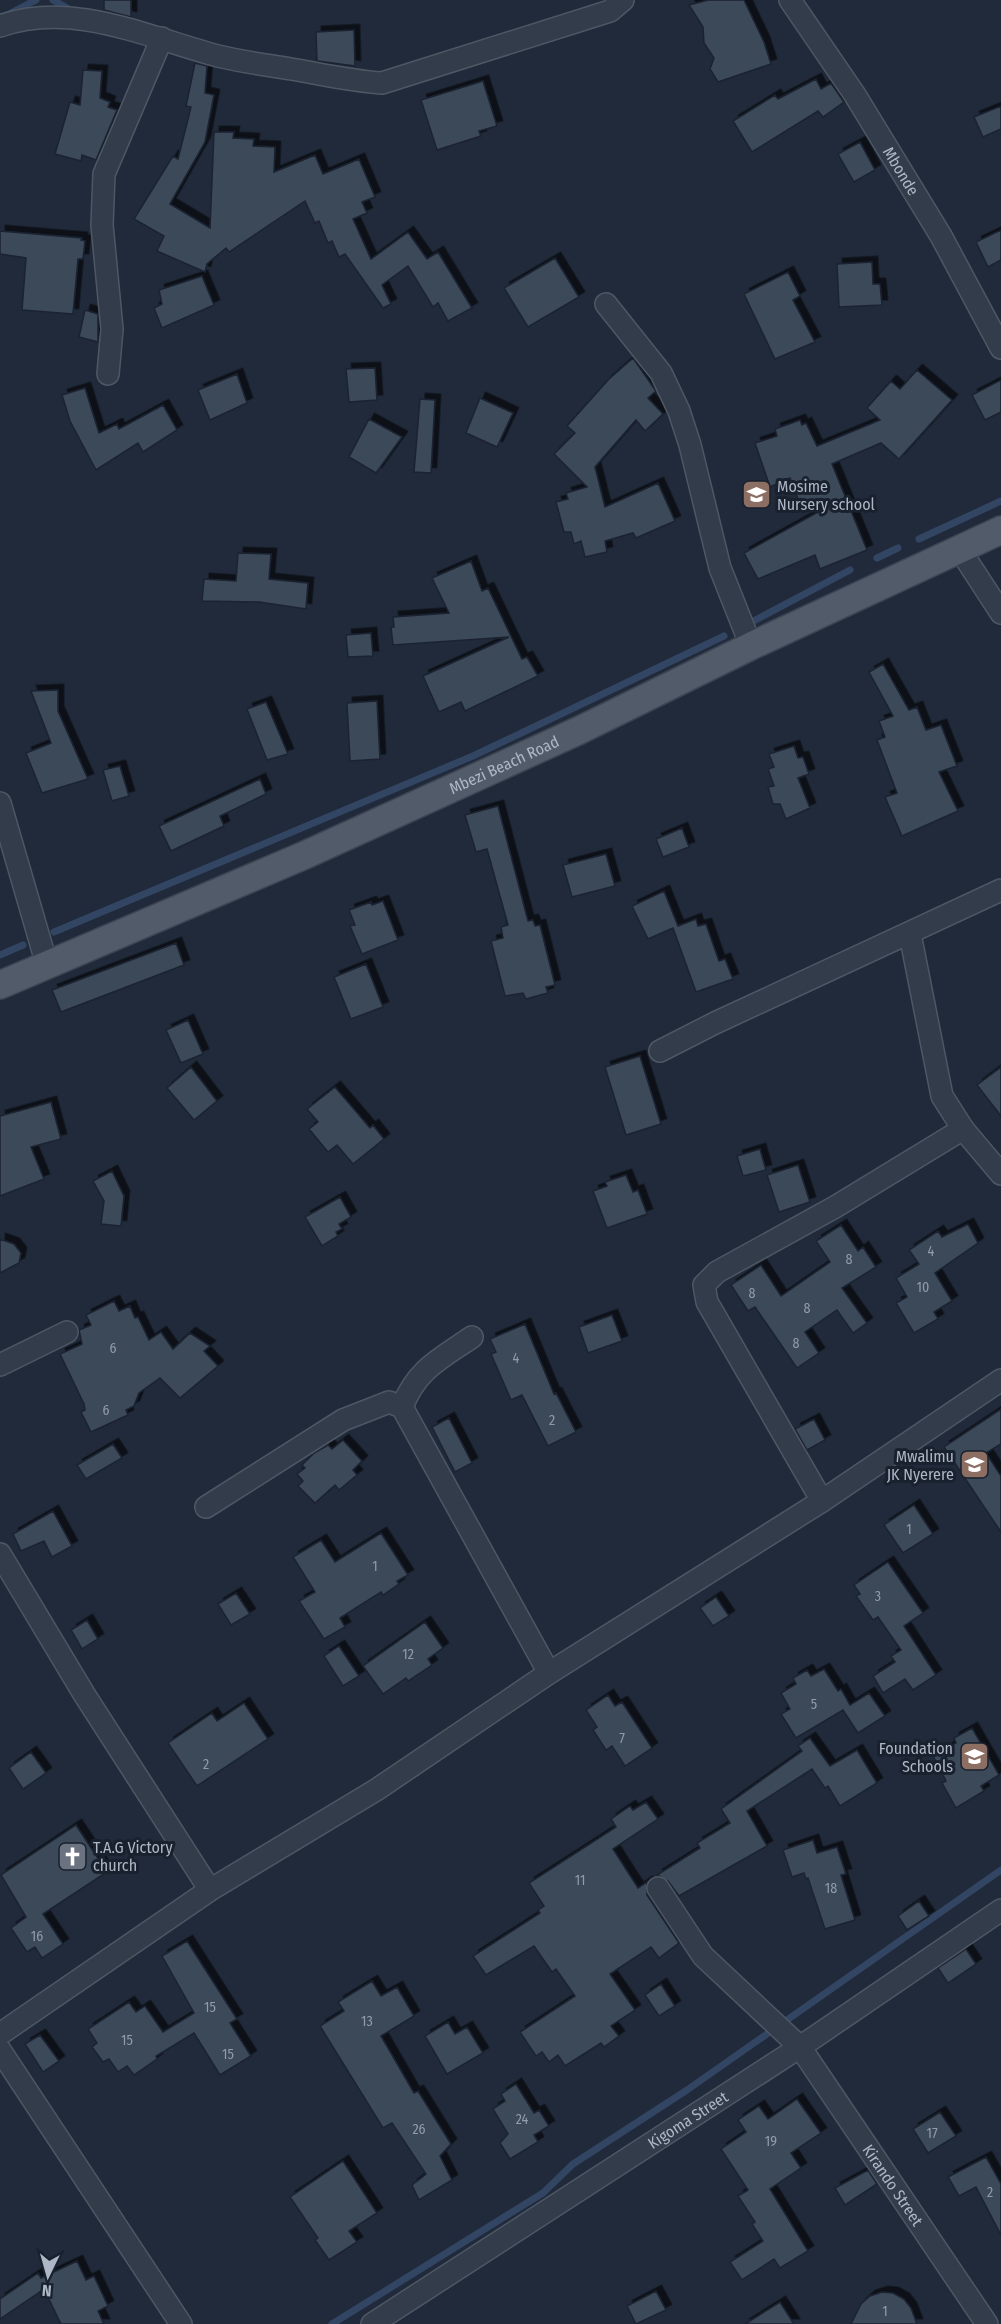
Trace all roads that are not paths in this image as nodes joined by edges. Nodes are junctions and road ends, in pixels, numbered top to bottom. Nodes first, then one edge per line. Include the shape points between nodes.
1 (623, 0) edge
2 (790, 0) edge
3 (0, 26) edge
4 (162, 38) junction
5 (606, 304) dead end
6 (1001, 348) edge
7 (108, 374) dead end
8 (1001, 530) edge
9 (960, 550) junction
10 (1001, 613) edge
11 (751, 646) junction
12 (0, 803) edge
13 (1001, 890) edge
14 (910, 934) junction
15 (47, 965) junction
16 (0, 985) edge
17 (660, 1051) dead end
18 (963, 1129) junction
19 (1001, 1174) edge
20 (67, 1332) dead end
21 (472, 1337) dead end
22 (0, 1365) edge
23 (1001, 1380) edge
24 (402, 1407) junction
25 (822, 1501) junction
26 (206, 1507) dead end
27 (0, 1554) edge
28 (549, 1673) junction
29 (658, 1888) dead end
30 (210, 1890) junction
31 (1001, 1910) edge
32 (0, 2034) edge
33 (800, 2047) junction
34 (0, 2050) edge
35 (181, 2324) edge
36 (372, 2324) edge
37 (987, 2324) edge

1 - 4 street via 610,11 382,83 356,82 219,56
2 - 6 street, Mbonde via 855,95 941,236
3 - 4 street via 39,16 80,18
4 - 7 street via 104,174 102,225 112,329
5 - 11 street via 661,373 679,411 720,568
8 - 9 main road, Mbezi Beach Road
9 - 10 street
9 - 11 main road, Mbezi Beach Road
11 - 15 main road, Mbezi Beach Road via 580,730 305,855
12 - 15 street
13 - 14 street
14 - 17 street
14 - 18 street via 942,1096
15 - 16 main road, Mbezi Beach Road
18 - 19 street
18 - 25 street via 835,1207 717,1272 704,1285 707,1302
20 - 22 street
21 - 24 street via 422,1372 410,1386
23 - 25 street
24 - 26 street via 389,1402 343,1419
24 - 28 street
25 - 28 street
27 - 30 street
28 - 30 street via 376,1790
29 - 33 street, Kirando Street via 703,1956
30 - 32 street
31 - 33 street, Kigoma Street
33 - 36 street, Kigoma Street
33 - 37 street, Kirando Street
34 - 35 street

